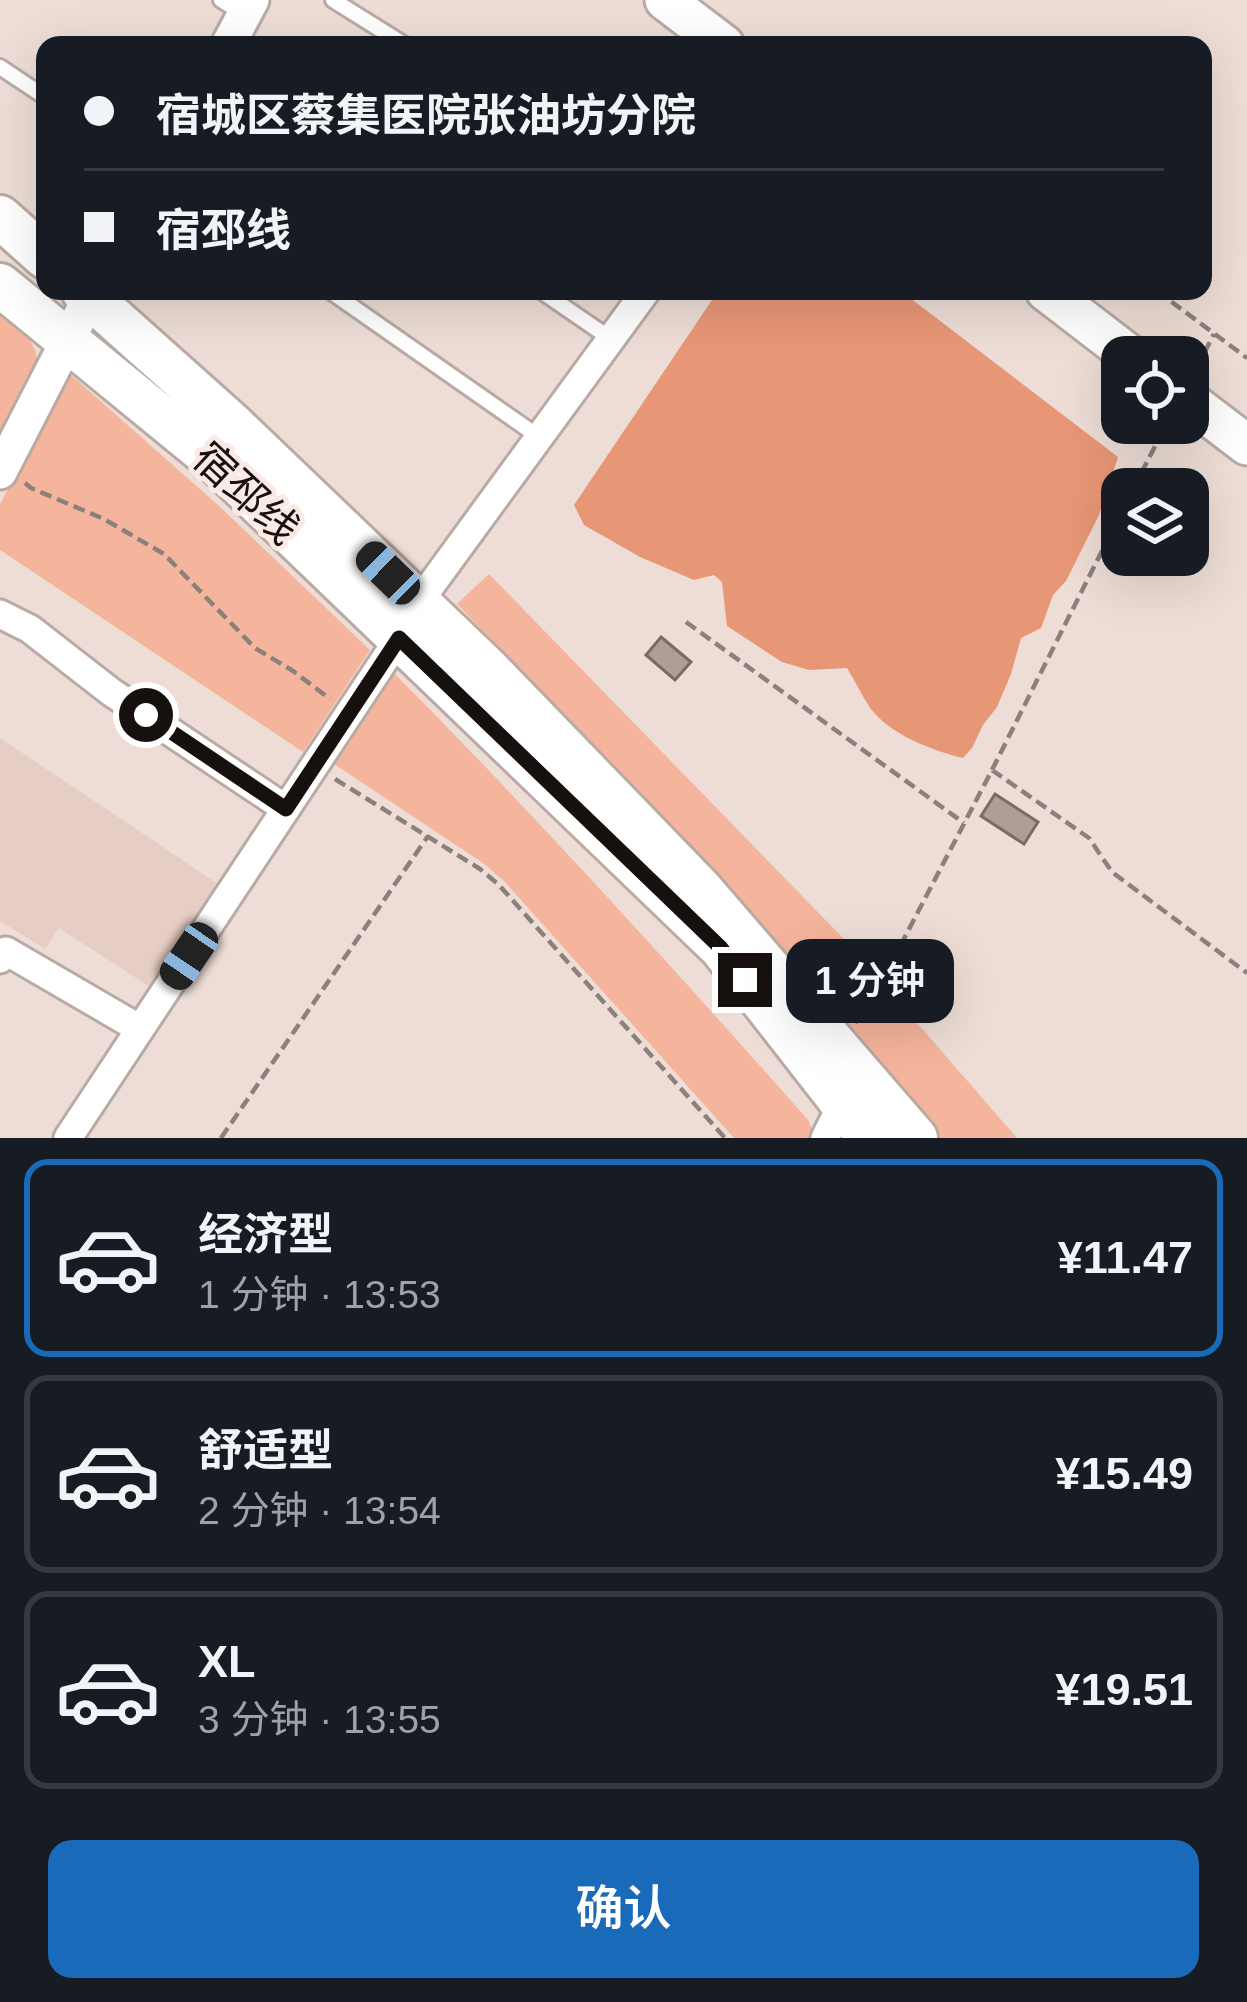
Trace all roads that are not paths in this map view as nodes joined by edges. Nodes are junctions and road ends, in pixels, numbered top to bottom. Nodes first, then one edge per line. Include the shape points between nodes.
1 (333, 0) edge
2 (665, 0) edge
3 (239, 5) edge
4 (230, 36) edge
5 (391, 36) edge
6 (712, 36) edge
7 (0, 67) edge
8 (36, 91) edge
9 (0, 217) edge
10 (36, 249) edge
11 (0, 285) edge
12 (85, 300) edge
13 (96, 300) edge
14 (343, 300) edge
15 (554, 300) edge
16 (639, 300) edge
17 (1058, 300) edge
18 (1105, 336) edge
19 (611, 339) junction
20 (68, 340) junction
21 (1209, 416) edge
22 (539, 437) junction
23 (1247, 445) edge
24 (2, 468) edge
25 (0, 614) edge
26 (409, 620) junction
27 (286, 809) junction
28 (0, 959) edge
29 (140, 1029) junction
30 (834, 1121) edge
31 (68, 1138) edge
32 (868, 1138) edge
33 (916, 1138) edge

1 - 5 lane
2 - 6 main road
3 - 4 street
7 - 8 lane
9 - 10 main road
11 - 20 main road, 宿邳线
12 - 20 street
13 - 26 main road, 宿邳线 via 233,425
14 - 22 lane
15 - 19 lane
16 - 19 street
17 - 18 main road
19 - 22 street
20 - 24 street
20 - 26 main road, 宿邳线
21 - 23 main road
22 - 26 street
25 - 27 street
26 - 27 street
26 - 30 main road, 宿邳线 via 721,948
26 - 33 main road, 宿邳线 via 488,670 700,888
27 - 29 street
28 - 29 street via 5,951
29 - 31 street
30 - 32 main road, 宿邳线

